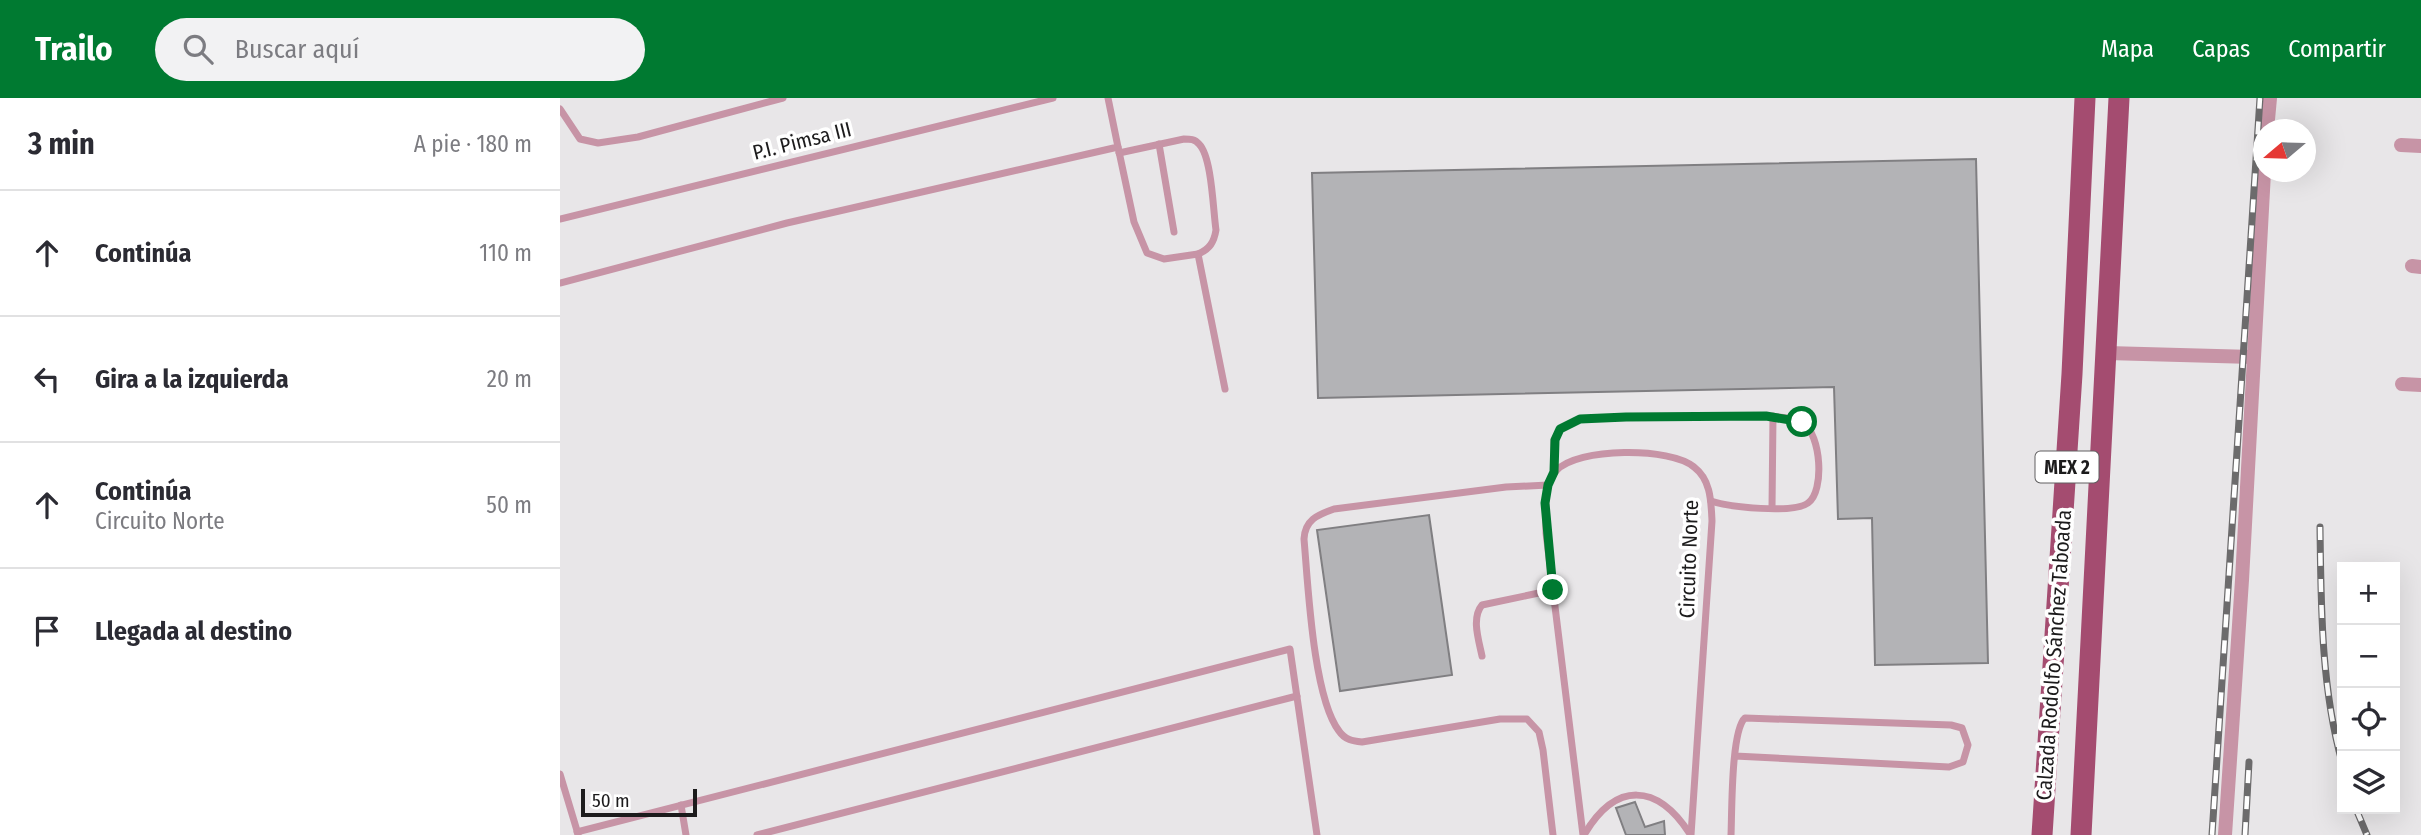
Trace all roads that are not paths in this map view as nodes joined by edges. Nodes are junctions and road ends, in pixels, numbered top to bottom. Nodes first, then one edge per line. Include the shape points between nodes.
1 (783, 98) edge
2 (1053, 98) edge
3 (1108, 98) edge
4 (2085, 98) edge
5 (2119, 98) edge
6 (2270, 98) edge
7 (1035, 100) edge
8 (560, 109) edge
9 (2268, 119) edge
10 (1159, 144) junction
11 (2401, 145) dead end
12 (2421, 146) edge
13 (1119, 150) junction
14 (2263, 182) edge
15 (560, 219) edge
16 (1174, 232) dead end
17 (1198, 254) junction
18 (560, 283) edge
19 (2107, 353) junction
20 (2253, 357) junction
21 (2402, 384) dead end
22 (2421, 385) edge
23 (1225, 389) dead end
24 (1773, 416) junction
25 (1554, 472) junction
26 (1548, 485) junction
27 (1711, 501) junction
28 (1773, 508) junction
29 (1553, 590) junction
30 (1482, 656) dead end
31 (1297, 696) junction
32 (1735, 756) junction
33 (560, 774) edge
34 (681, 805) junction
35 (578, 833) edge
36 (686, 835) edge
37 (757, 835) edge
38 (1317, 835) edge
39 (1553, 835) edge
40 (1583, 835) edge
41 (1691, 835) edge
42 (1731, 835) edge
43 (2042, 835) edge
44 (2081, 835) edge
45 (2225, 835) edge

1 - 8 lane via 606,143 580,139
2 - 7 lane, P.I. Pimsa III
3 - 13 lane
4 - 43 main road, Calzada Rodolfo Sánchez Taboada / MEX 2
5 - 19 main road, Calzada Rodolfo Sánchez Taboada / MEX 2
6 - 9 street
7 - 15 lane, P.I. Pimsa III
10 - 13 lane
10 - 16 lane
10 - 17 lane via 1191,139 1203,149 1216,230 1211,246
11 - 12 street
13 - 17 lane via 1133,222 1147,253 1164,259
13 - 18 lane via 787,223
14 - 20 street
17 - 23 lane
19 - 20 street
19 - 44 main road, Calzada Rodolfo Sánchez Taboada / MEX 2
20 - 45 street
21 - 22 street
24 - 25 lane via 1580,419 1560,429 1553,452
24 - 28 lane
24 - 28 lane via 1809,428 1816,445 1818,476 1811,502
25 - 26 lane, Circuito Norte
25 - 27 lane, Circuito Norte via 1565,462 1597,454 1641,453 1683,460 1702,475
26 - 29 lane, Circuito Norte via 1546,533
26 - 39 lane via 1334,509 1310,520 1304,539 1320,677 1340,733 1362,742 1500,719 1527,719 1539,732
27 - 28 lane via 1737,508
27 - 41 lane, Circuito Norte
29 - 30 lane via 1478,609
29 - 40 lane, Circuito Norte
31 - 34 lane via 1290,649
31 - 37 lane
31 - 38 lane
32 - 32 lane via 1949,767 1964,762 1968,745 1962,729 1951,725 1751,717 1739,726
32 - 42 lane
33 - 35 lane
34 - 35 lane
34 - 36 lane
40 - 41 lane, Circuito Norte via 1604,808 1640,795 1664,803

